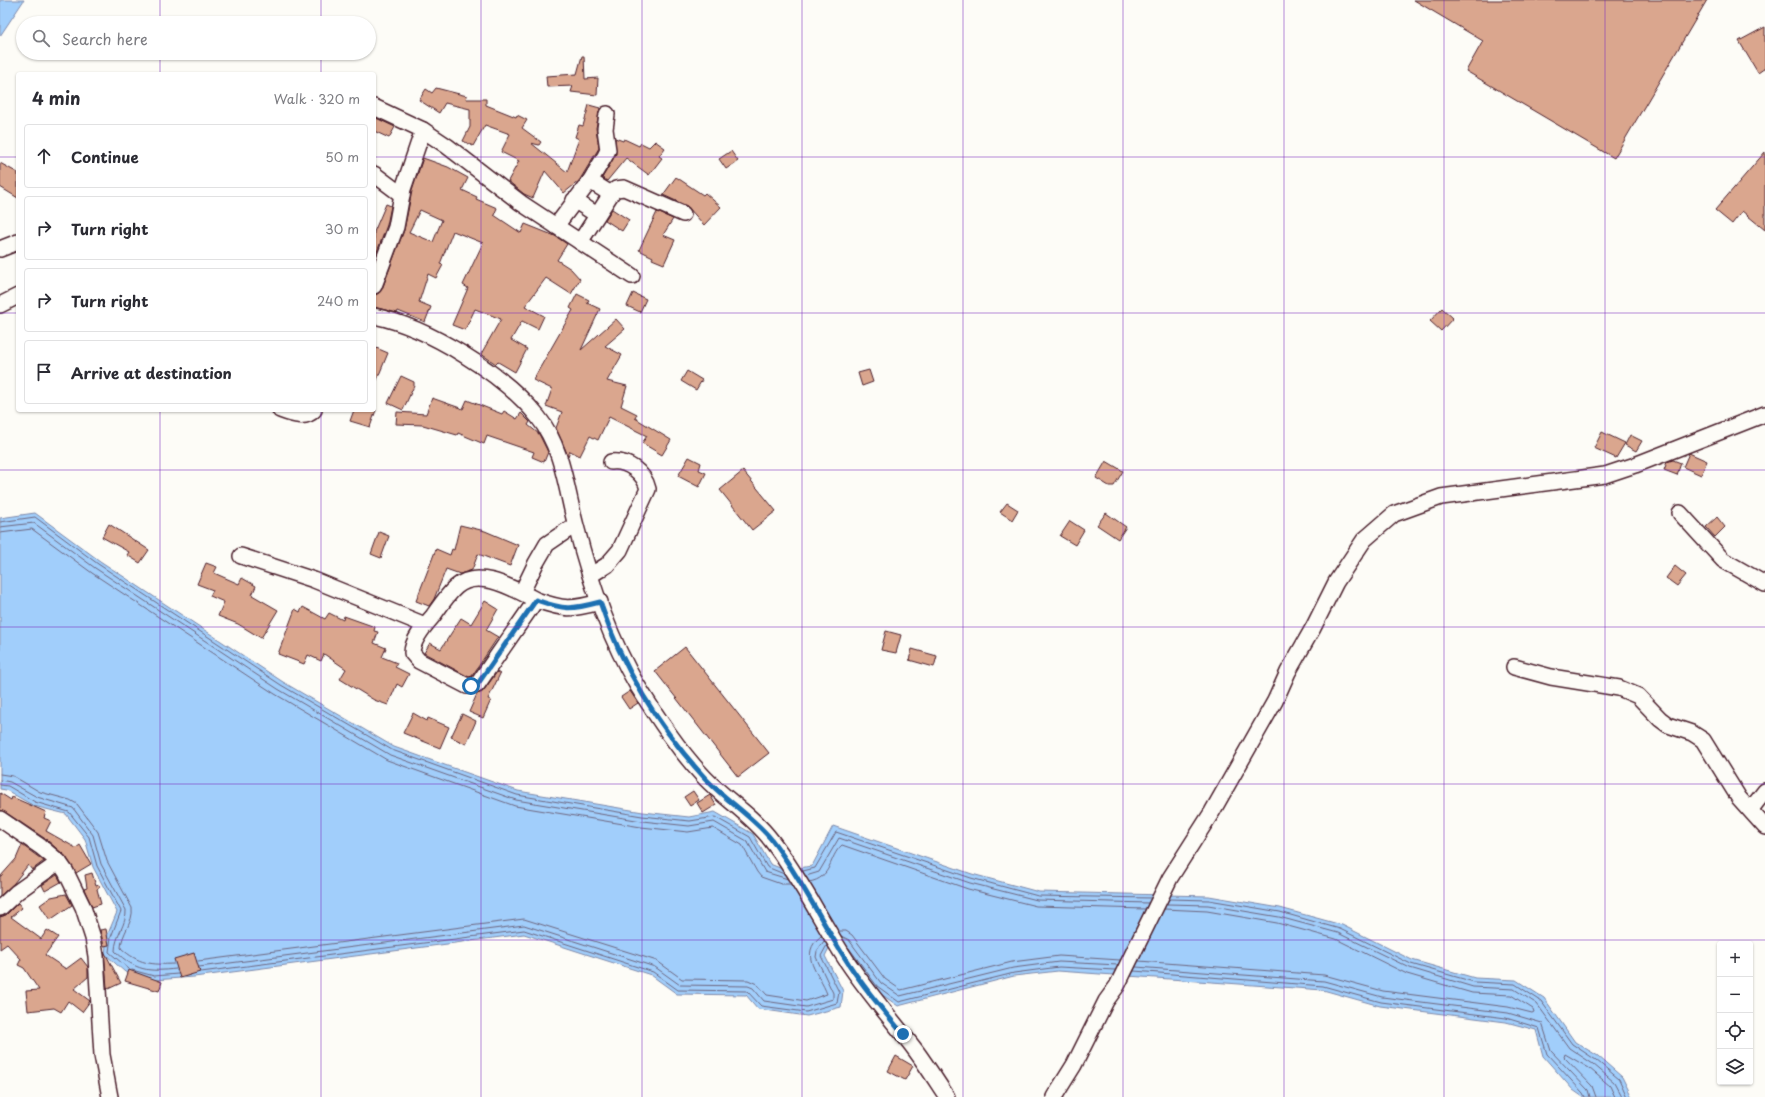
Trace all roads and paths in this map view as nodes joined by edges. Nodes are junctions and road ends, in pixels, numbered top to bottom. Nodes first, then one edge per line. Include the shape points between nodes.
1 (376, 108) edge
2 (607, 114) dead end
3 (423, 130) junction
4 (376, 176) edge
5 (590, 181) junction
6 (611, 194) junction
7 (402, 195) junction
8 (574, 200) junction
9 (683, 214) dead end
10 (597, 215) junction
11 (556, 226) junction
12 (580, 242) junction
13 (16, 243) edge
14 (0, 249) edge
15 (632, 276) dead end
16 (376, 281) edge
17 (16, 297) edge
18 (0, 305) edge
19 (376, 317) edge
20 (287, 412) edge
21 (312, 412) edge
22 (1765, 414) edge
23 (611, 462) dead end
24 (1680, 513) dead end
25 (575, 525) junction
26 (241, 556) dead end
27 (590, 575) junction
28 (1765, 584) edge
29 (522, 592) junction
30 (536, 600) junction
31 (600, 602) junction
32 (425, 625) junction
33 (1514, 667) dead end
34 (1765, 792) edge
35 (1751, 809) junction
36 (0, 819) edge
37 (1765, 827) edge
38 (59, 862) junction
39 (0, 908) edge
40 (110, 1097) edge
41 (947, 1097) edge
42 (1054, 1097) edge

1 - 3 street
2 - 5 street via 605,129 608,150
3 - 7 street
3 - 11 street
4 - 7 street
5 - 6 street
5 - 8 street
6 - 9 street via 616,189 624,188
6 - 10 street
7 - 16 street via 396,227
8 - 10 street
8 - 11 street
10 - 12 street
11 - 12 street
12 - 15 street
13 - 14 street
17 - 18 street
19 - 25 street via 409,327 464,355 532,409 548,433 561,463
20 - 21 street via 302,416
22 - 42 street via 1635,465 1605,474 1441,497 1394,514 1364,540 1336,582 1275,701 1212,812 1170,878 1117,986 1106,1001 1074,1065
23 - 27 street via 624,462 629,465 642,477 648,489 620,550 607,565
24 - 28 street via 1723,560
25 - 27 street
25 - 29 street via 547,544
26 - 32 street via 314,580
27 - 31 street
29 - 30 street
29 - 32 street via 482,579 464,581 456,587
30 - 31 street via 567,609
30 - 32 street via 474,686 467,686 415,657 412,648
31 - 41 street via 620,653 674,739 705,778 766,834 791,867 864,987 918,1054
33 - 35 street via 1550,677 1619,688 1638,696 1668,725 1692,733 1703,740 1726,778
34 - 35 street
35 - 37 street
36 - 38 street
38 - 39 street via 17,892
38 - 40 street via 83,907 93,938 99,975 102,1055

